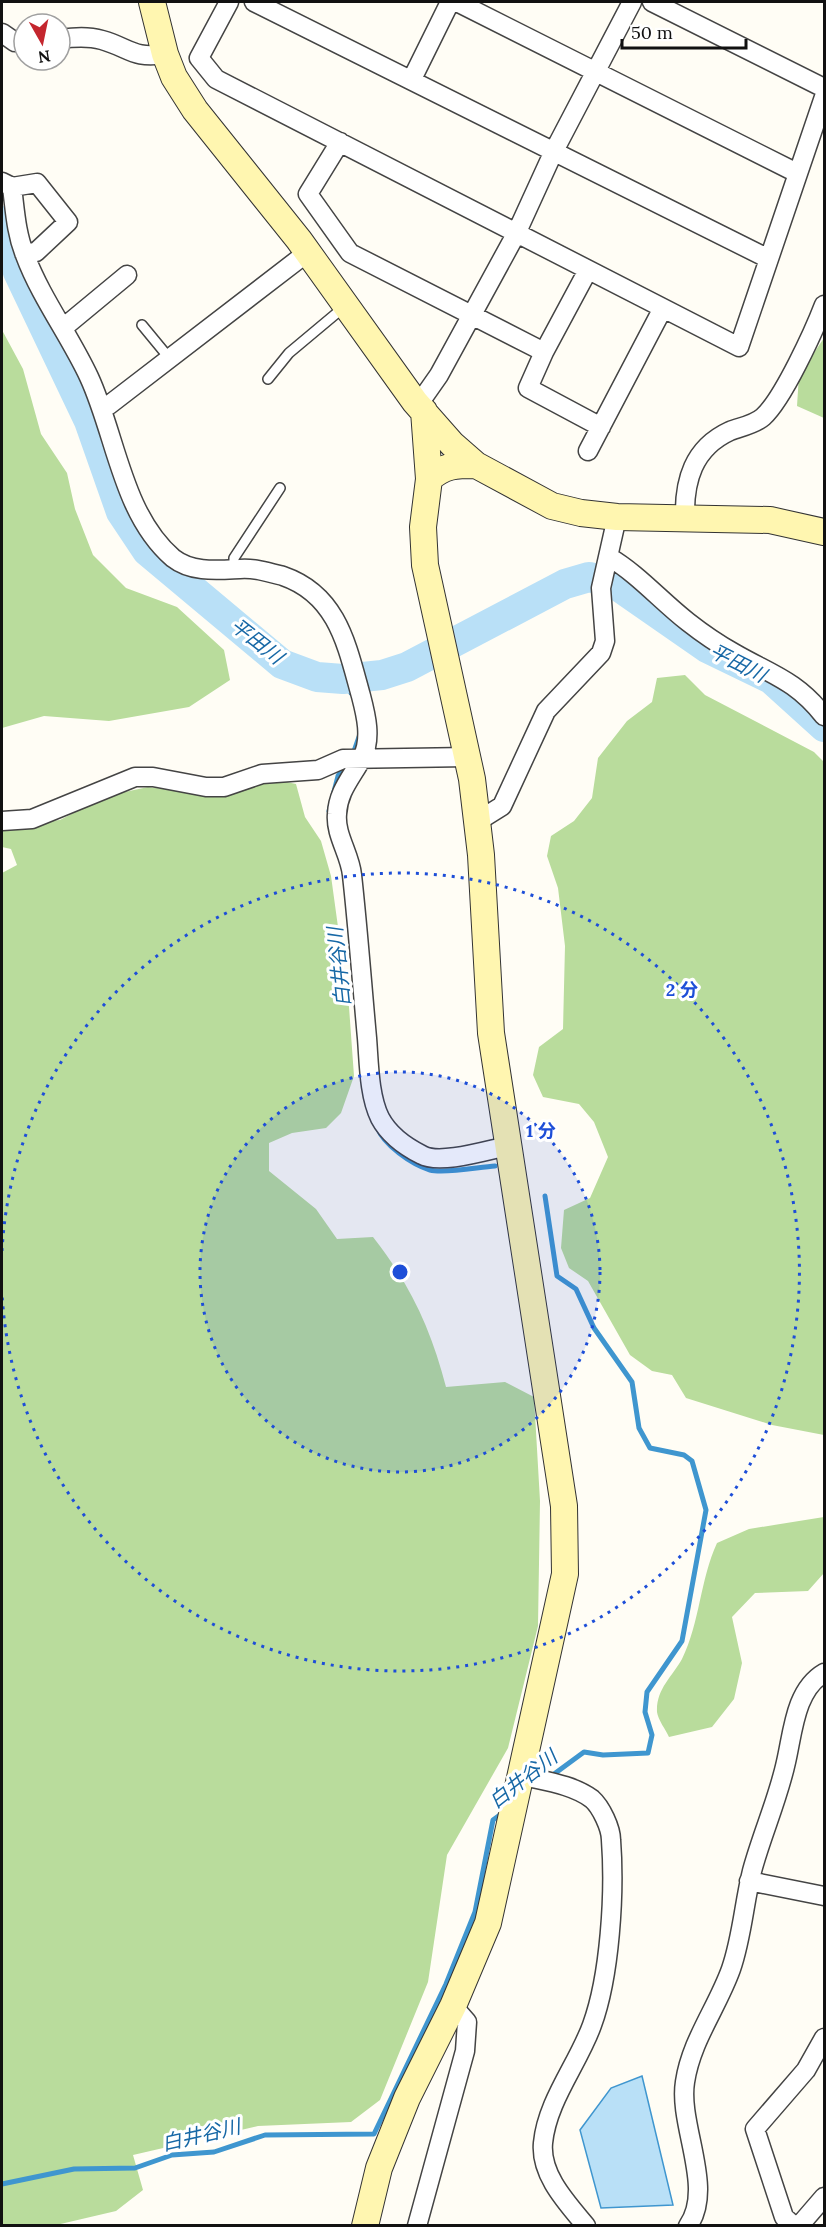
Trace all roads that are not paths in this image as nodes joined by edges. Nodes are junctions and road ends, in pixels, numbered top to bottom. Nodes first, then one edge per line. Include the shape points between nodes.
1 (152, 2) edge
2 (229, 2) edge
3 (254, 2) edge
4 (450, 2) edge
5 (457, 2) edge
6 (632, 2) edge
7 (652, 2) edge
8 (72, 38) edge
9 (165, 54) junction
10 (596, 72) junction
11 (412, 79) junction
12 (825, 88) edge
13 (825, 97) edge
14 (340, 142) junction
15 (553, 153) junction
16 (797, 173) junction
17 (6, 185) edge
18 (516, 234) junction
19 (308, 252) junction
20 (24, 253) junction
21 (769, 260) junction
22 (588, 270) junction
23 (127, 274) dead end
24 (346, 305) junction
25 (825, 305) edge
26 (663, 308) junction
27 (472, 315) junction
28 (142, 325) dead end
29 (63, 327) junction
30 (544, 352) junction
31 (170, 359) junction
32 (268, 379) dead end
33 (420, 407) junction
34 (102, 408) junction
35 (601, 427) junction
36 (588, 452) dead end
37 (476, 465) junction
38 (429, 478) junction
39 (280, 488) dead end
40 (617, 517) junction
41 (685, 518) junction
42 (825, 532) edge
43 (234, 569) junction
44 (605, 572) junction
45 (825, 716) edge
46 (468, 757) junction
47 (362, 758) junction
48 (2, 821) edge
49 (478, 821) junction
50 (508, 1146) junction
51 (825, 1673) edge
52 (519, 1775) junction
53 (749, 1881) junction
54 (825, 1896) edge
55 (453, 2006) junction
56 (825, 2038) edge
57 (825, 2197) edge
58 (365, 2226) edge
59 (417, 2226) edge
60 (586, 2226) edge
61 (688, 2226) edge
62 (794, 2226) edge
63 (799, 2226) edge

1 - 9 street
2 - 14 street via 199,58 216,80
3 - 11 street
4 - 11 street
5 - 10 street
6 - 10 street
7 - 12 street
8 - 9 street via 103,41 137,56
9 - 19 street via 195,110
10 - 15 street
10 - 16 street
11 - 15 street
13 - 16 street
14 - 18 street
14 - 27 street via 308,194 350,253
15 - 18 street
15 - 21 street
16 - 21 street
17 - 20 street
17 - 20 street via 37,183 68,222 36,252
18 - 22 street
18 - 27 street
19 - 24 street
19 - 31 street
20 - 29 street
21 - 26 street via 740,347
22 - 26 street
22 - 30 street
23 - 29 street
24 - 32 lane via 289,353
24 - 33 street
25 - 41 street via 812,336 763,416 719,436 701,453 690,471 684,494
26 - 35 street
27 - 30 street
27 - 33 street
28 - 31 lane
29 - 34 street
30 - 35 street via 528,388
31 - 34 street
33 - 37 street
33 - 38 street
34 - 43 street via 120,472 155,537 174,559 189,567
35 - 36 street
37 - 38 street via 452,465
37 - 40 street via 552,506
38 - 46 street via 423,527 425,565
39 - 43 lane via 234,558
40 - 41 street
40 - 44 street
41 - 42 street via 770,520
43 - 47 street via 266,571 313,592 327,605 337,622 360,693 368,732
44 - 45 street via 624,566 688,622 734,653 778,674
44 - 49 street via 605,641 601,653 546,711 502,806
46 - 47 street
46 - 49 street
47 - 48 street via 336,761 318,770 262,774 224,787 206,788 135,777 32,819
47 - 50 street via 343,788 337,824 351,872 369,1056 380,1118 392,1135 425,1158
49 - 50 street via 491,1033
50 - 52 street via 542,1353 566,1536 559,1609
51 - 53 street via 816,1678 803,1697
52 - 55 street via 488,1923
52 - 60 street via 571,1788 594,1800 611,1838 605,1974 592,2025 551,2113 543,2144 548,2173
53 - 54 street
53 - 61 street via 732,1964 720,1999 702,2029 687,2067 685,2111 697,2201
55 - 58 street via 407,2098 379,2168
55 - 59 street via 467,2022 465,2051
56 - 62 street via 806,2070 754,2129 784,2217
57 - 63 street

